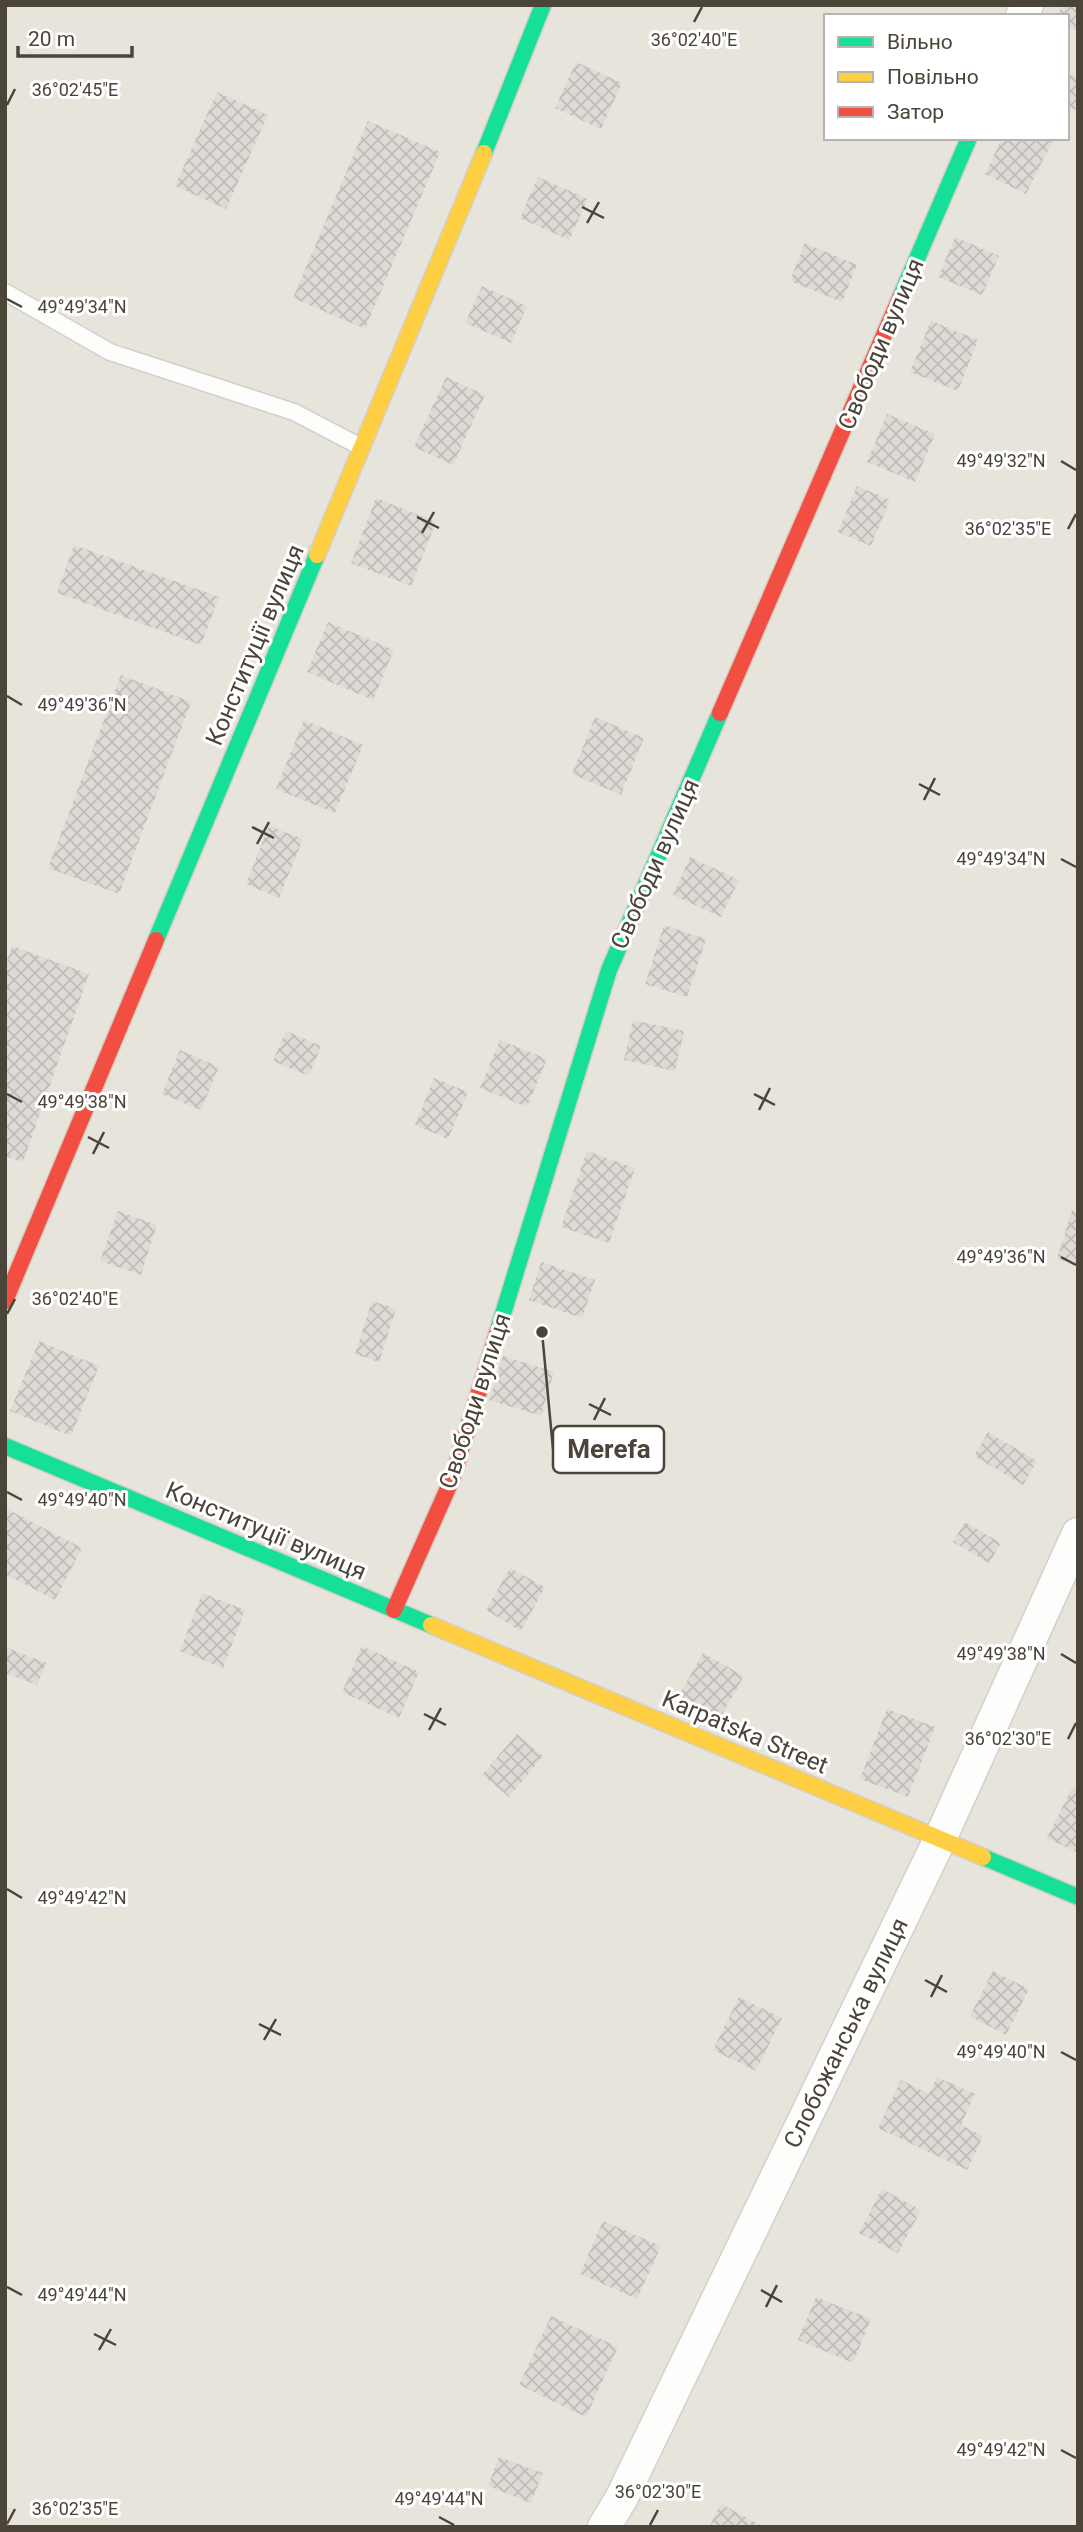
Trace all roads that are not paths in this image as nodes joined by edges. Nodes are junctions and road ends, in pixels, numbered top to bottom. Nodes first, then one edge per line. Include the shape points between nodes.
1 (543, 5) edge
2 (969, 140) edge
3 (5, 292) edge
4 (362, 448) junction
5 (5, 1301) edge
6 (5, 1446) edge
7 (1078, 1534) edge
8 (394, 1610) junction
9 (940, 1839) junction
10 (1078, 1898) edge
11 (604, 2527) edge

1 - 4 street, Конституції вулиця
2 - 8 street, Свободи вулиця via 609,970 452,1479
3 - 4 lane via 110,352 294,412
4 - 5 street, Конституції вулиця
6 - 8 street, Конституції вулиця
7 - 9 street, Слобожанська вулиця
8 - 9 street, Karpatska Street
9 - 10 street, Karpatska Street
9 - 11 street, Слобожанська вулиця

